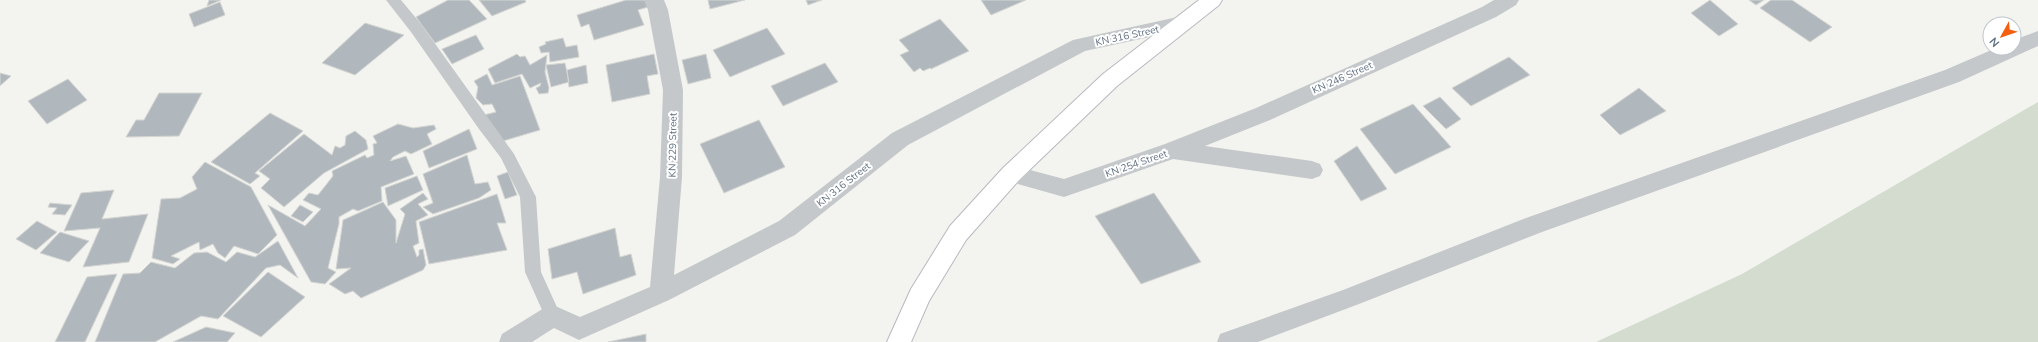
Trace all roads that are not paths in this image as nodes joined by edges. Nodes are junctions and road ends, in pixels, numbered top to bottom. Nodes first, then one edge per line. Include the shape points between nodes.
1 (393, 0) edge
2 (654, 0) edge
3 (1212, 0) edge
4 (1509, 0) edge
5 (1182, 23) junction
6 (2038, 38) edge
7 (1173, 150) junction
8 (1312, 170) dead end
9 (1011, 174) junction
10 (661, 293) junction
11 (553, 316) junction
12 (511, 342) edge
13 (899, 342) edge
14 (1229, 342) edge

1 - 11 lane via 507,154 528,197 533,272
2 - 10 street, KN 229 Street via 672,90 672,177
3 - 5 main road
4 - 7 street, KN 246 Street via 1489,12 1263,114
5 - 9 main road via 1110,80
5 - 10 street, KN 316 Street via 1080,45 900,140 787,228
6 - 14 street via 1952,76 1534,225
7 - 8 street, KN 254 Street
7 - 9 street, KN 254 Street via 1064,188
9 - 13 main road via 958,234 919,296
10 - 11 street, KN 316 Street via 579,329
11 - 12 street

